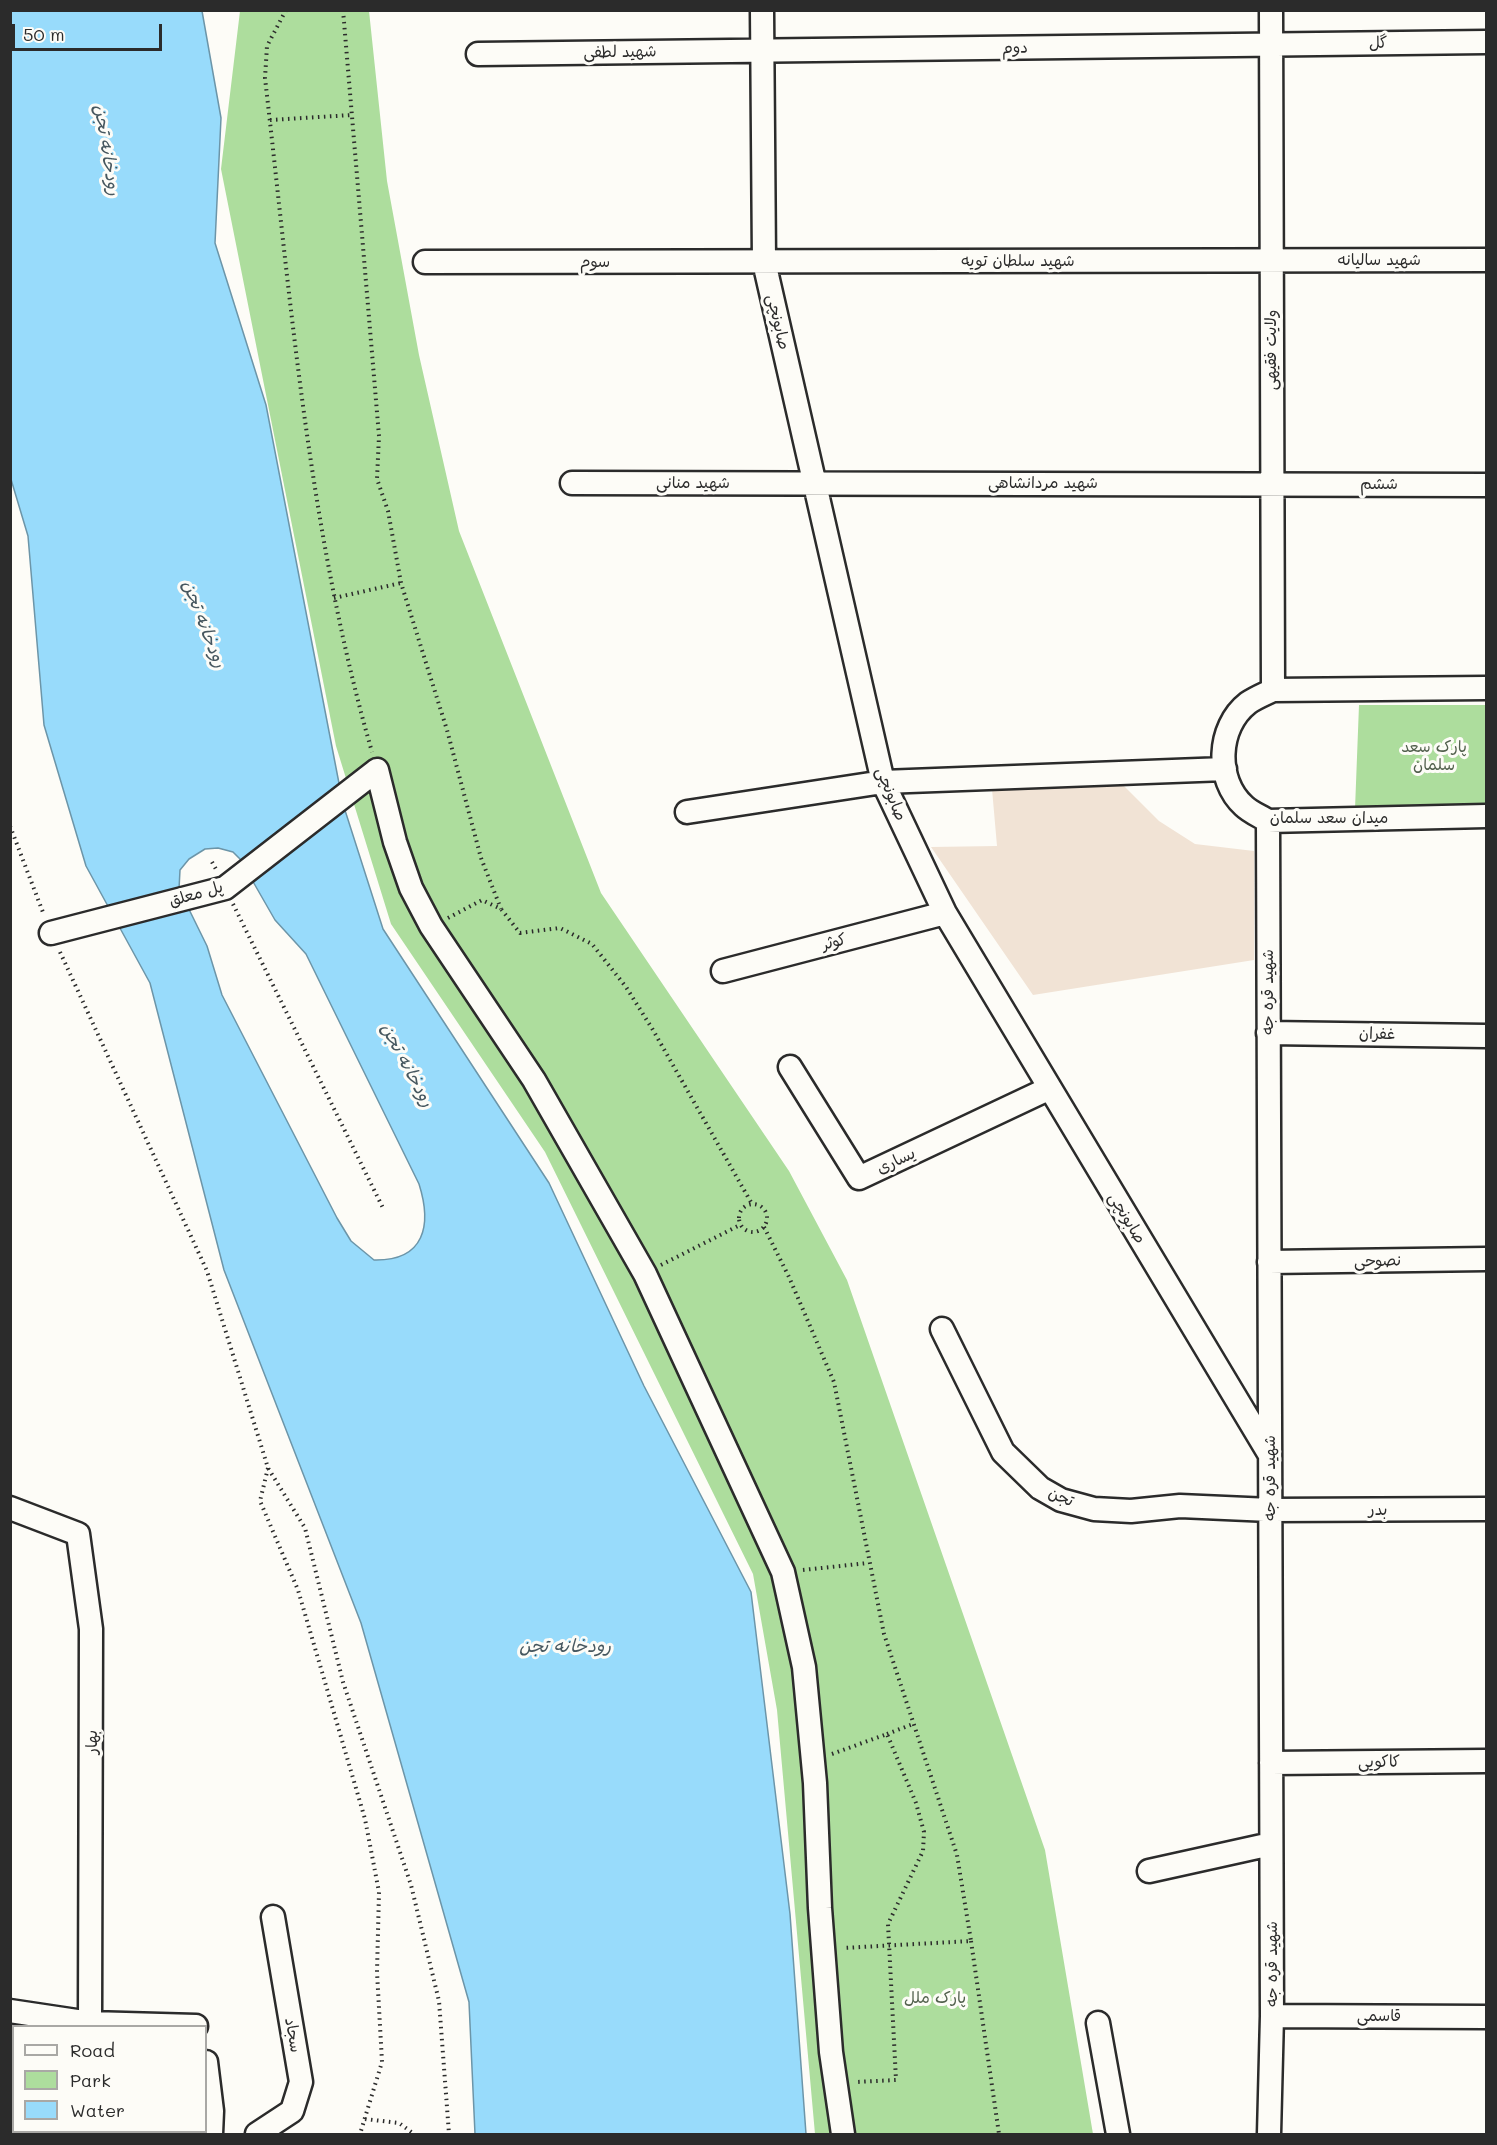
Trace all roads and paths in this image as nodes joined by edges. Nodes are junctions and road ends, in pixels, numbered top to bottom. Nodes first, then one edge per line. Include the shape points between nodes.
1 (286, 10) edge
2 (343, 10) edge
3 (762, 10) edge
4 (1271, 10) edge
5 (1486, 42) edge
6 (1270, 45) junction
7 (761, 51) junction
8 (478, 54) dead end
9 (352, 115) junction
10 (270, 120) junction
11 (1271, 260) junction
12 (1486, 260) edge
13 (425, 262) dead end
14 (764, 262) junction
15 (572, 483) dead end
16 (815, 483) junction
17 (1272, 483) junction
18 (1486, 485) edge
19 (401, 583) junction
20 (334, 598) junction
21 (1486, 688) edge
22 (1273, 690) junction
23 (1225, 769) junction
24 (377, 770) junction
25 (883, 782) junction
26 (687, 812) dead end
27 (1486, 816) edge
28 (1268, 821) junction
29 (10, 826) edge
30 (225, 888) junction
31 (501, 909) junction
32 (945, 913) junction
33 (431, 926) junction
34 (51, 933) junction
35 (723, 971) dead end
36 (1268, 1033) junction
37 (1486, 1036) edge
38 (790, 1067) dead end
39 (1050, 1088) junction
40 (752, 1204) junction
41 (383, 1208) dead end
42 (740, 1225) junction
43 (764, 1227) junction
44 (1486, 1259) edge
45 (1269, 1262) junction
46 (645, 1274) junction
47 (942, 1329) dead end
48 (1270, 1455) junction
49 (268, 1468) junction
50 (10, 1508) edge
51 (1486, 1509) edge
52 (1270, 1510) junction
53 (868, 1563) junction
54 (783, 1572) junction
55 (913, 1724) junction
56 (887, 1734) junction
57 (813, 1760) junction
58 (1486, 1761) edge
59 (1271, 1763) junction
60 (1271, 1844) junction
61 (1149, 1871) dead end
62 (273, 1917) dead end
63 (971, 1941) junction
64 (888, 1946) junction
65 (823, 1949) junction
66 (10, 2011) edge
67 (1272, 2016) junction
68 (1486, 2017) edge
69 (90, 2023) junction
70 (1098, 2023) dead end
71 (161, 2025) edge
72 (207, 2070) edge
73 (834, 2083) junction
74 (365, 2119) junction
75 (211, 2134) edge
76 (257, 2134) edge
77 (360, 2134) edge
78 (414, 2134) edge
79 (449, 2134) edge
80 (843, 2134) edge
81 (999, 2134) edge
82 (1118, 2134) edge
83 (1269, 2134) edge

1 - 10 path via 267,46 265,78
2 - 9 path
3 - 7 street, صابونچی
4 - 6 street, ولایت فقیهی
5 - 6 street, گل
6 - 7 street, دوم
6 - 11 street, ولایت فقیهی
7 - 8 street, شهید لطفی
7 - 14 street, صابونچی
9 - 10 path
9 - 19 path via 380,436 376,479 388,511
10 - 20 path via 319,522
11 - 12 street, شهید سالیانه
11 - 14 street, شهید سلطان تویه
11 - 17 street, ولایت فقیهی
13 - 14 street, سوم
14 - 16 street, صابونچی
15 - 16 street, شهید منانی
16 - 17 street, شهید مردانشاهی
16 - 25 street, صابونچی
17 - 18 street, ششم
17 - 22 street, ولایت فقیهی
19 - 20 path
19 - 31 path via 447,730 481,858
20 - 24 path
21 - 22 street, میدان سعد سلمان
22 - 23 street, میدان سعد سلمان via 1247,704 1230,726 1222,754
23 - 25 street
23 - 28 street, میدان سعد سلمان via 1227,782 1243,806
24 - 30 street, پل معلق
24 - 33 street via 395,842 411,888
25 - 26 street
25 - 32 street, صابونچی
27 - 28 street, میدان سعد سلمان
28 - 36 street, شهید قره جه
29 - 34 path
30 - 34 street, پل معلق
30 - 41 path
31 - 33 path via 482,900
31 - 40 path via 520,933 560,928 592,944 653,1030
32 - 35 street, کوثر
32 - 39 street, صابونچی
33 - 46 street via 534,1080
34 - 49 path via 207,1271
36 - 37 street, غفران
36 - 45 street, شهید قره جه
38 - 39 street, یساری via 860,1178
39 - 48 street, صابونچی
40 - 42 path via 740,1211
40 - 43 path via 765,1209 768,1218
42 - 43 path via 752,1232
42 - 46 path
43 - 53 path via 834,1383
44 - 45 street, نصوحی
45 - 48 street, شهید قره جه
46 - 54 street
47 - 52 street, تجن via 1003,1452 1040,1488 1061,1500 1094,1509 1131,1511 1180,1506
48 - 52 street, شهید قره جه
49 - 74 path via 260,1501 298,1590 365,1819 379,1892 377,1972 382,2062
49 - 79 path via 305,1528 343,1682 411,1885 439,2001
50 - 69 street, بهار via 78,1534 91,1629
51 - 52 street, بدر
52 - 59 street, شهید قره جه
53 - 54 path
53 - 55 path via 884,1634
54 - 57 street via 804,1667
55 - 56 path
55 - 63 path via 957,1855
56 - 57 path
56 - 64 path via 924,1832 923,1851 888,1924
57 - 65 street
58 - 59 street, کاکویی
59 - 60 street, شهید قره جه
60 - 61 street
60 - 67 street, شهید قره جه
62 - 76 street, سجاد via 301,2082 292,2111
63 - 64 path
63 - 81 path
64 - 65 path
64 - 73 path via 896,2080
65 - 73 street
66 - 69 street
67 - 68 street, قاسمی
67 - 83 street, شهید قره جه
69 - 71 street
70 - 82 street
72 - 75 street
73 - 80 street
74 - 77 path
74 - 78 path via 399,2122

